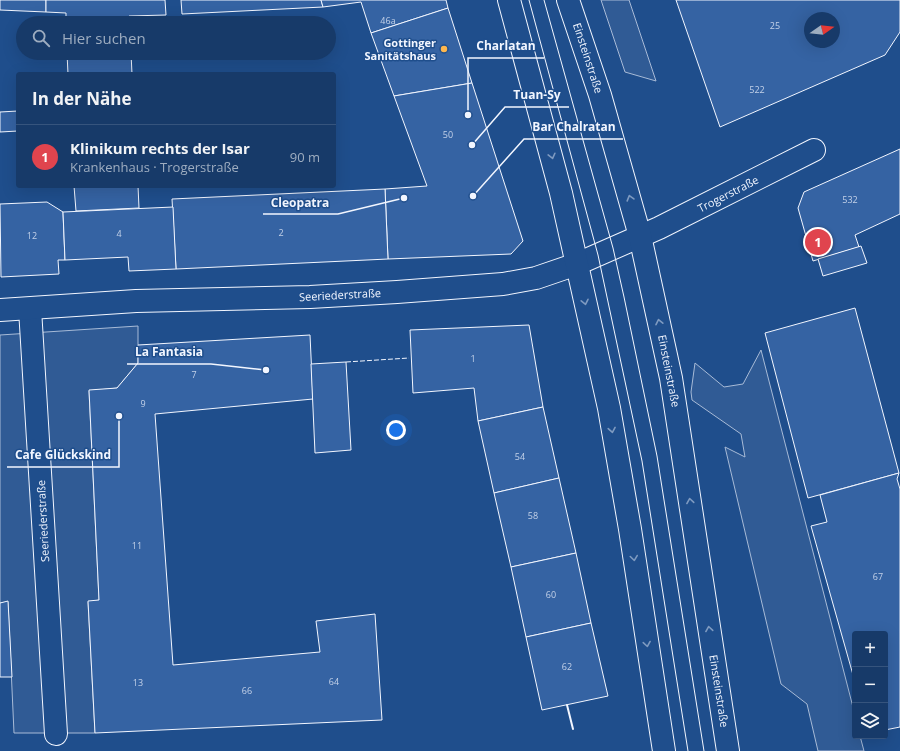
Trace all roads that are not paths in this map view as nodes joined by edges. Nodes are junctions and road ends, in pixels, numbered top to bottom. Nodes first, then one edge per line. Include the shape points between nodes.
1 (509, 0) edge
2 (568, 0) edge
3 (814, 150) dead end
4 (640, 236) junction
5 (577, 264) junction
6 (30, 309) junction
7 (0, 310) edge
8 (56, 734) dead end
9 (664, 751) edge
10 (728, 751) edge

1 -> 5 main road via 551,154
4 -> 2 main road, Einsteinstraße via 600,95
3 - 4 main road, Trogerstraße via 716,201
4 - 5 main road, Seeriederstraße
10 -> 4 main road, Einsteinstraße via 671,378
5 - 6 main road, Seeriederstraße via 536,278 503,284 334,296 136,301
5 -> 9 main road via 609,408
6 - 7 main road, Seeriederstraße
6 - 8 main road, Seeriederstraße

